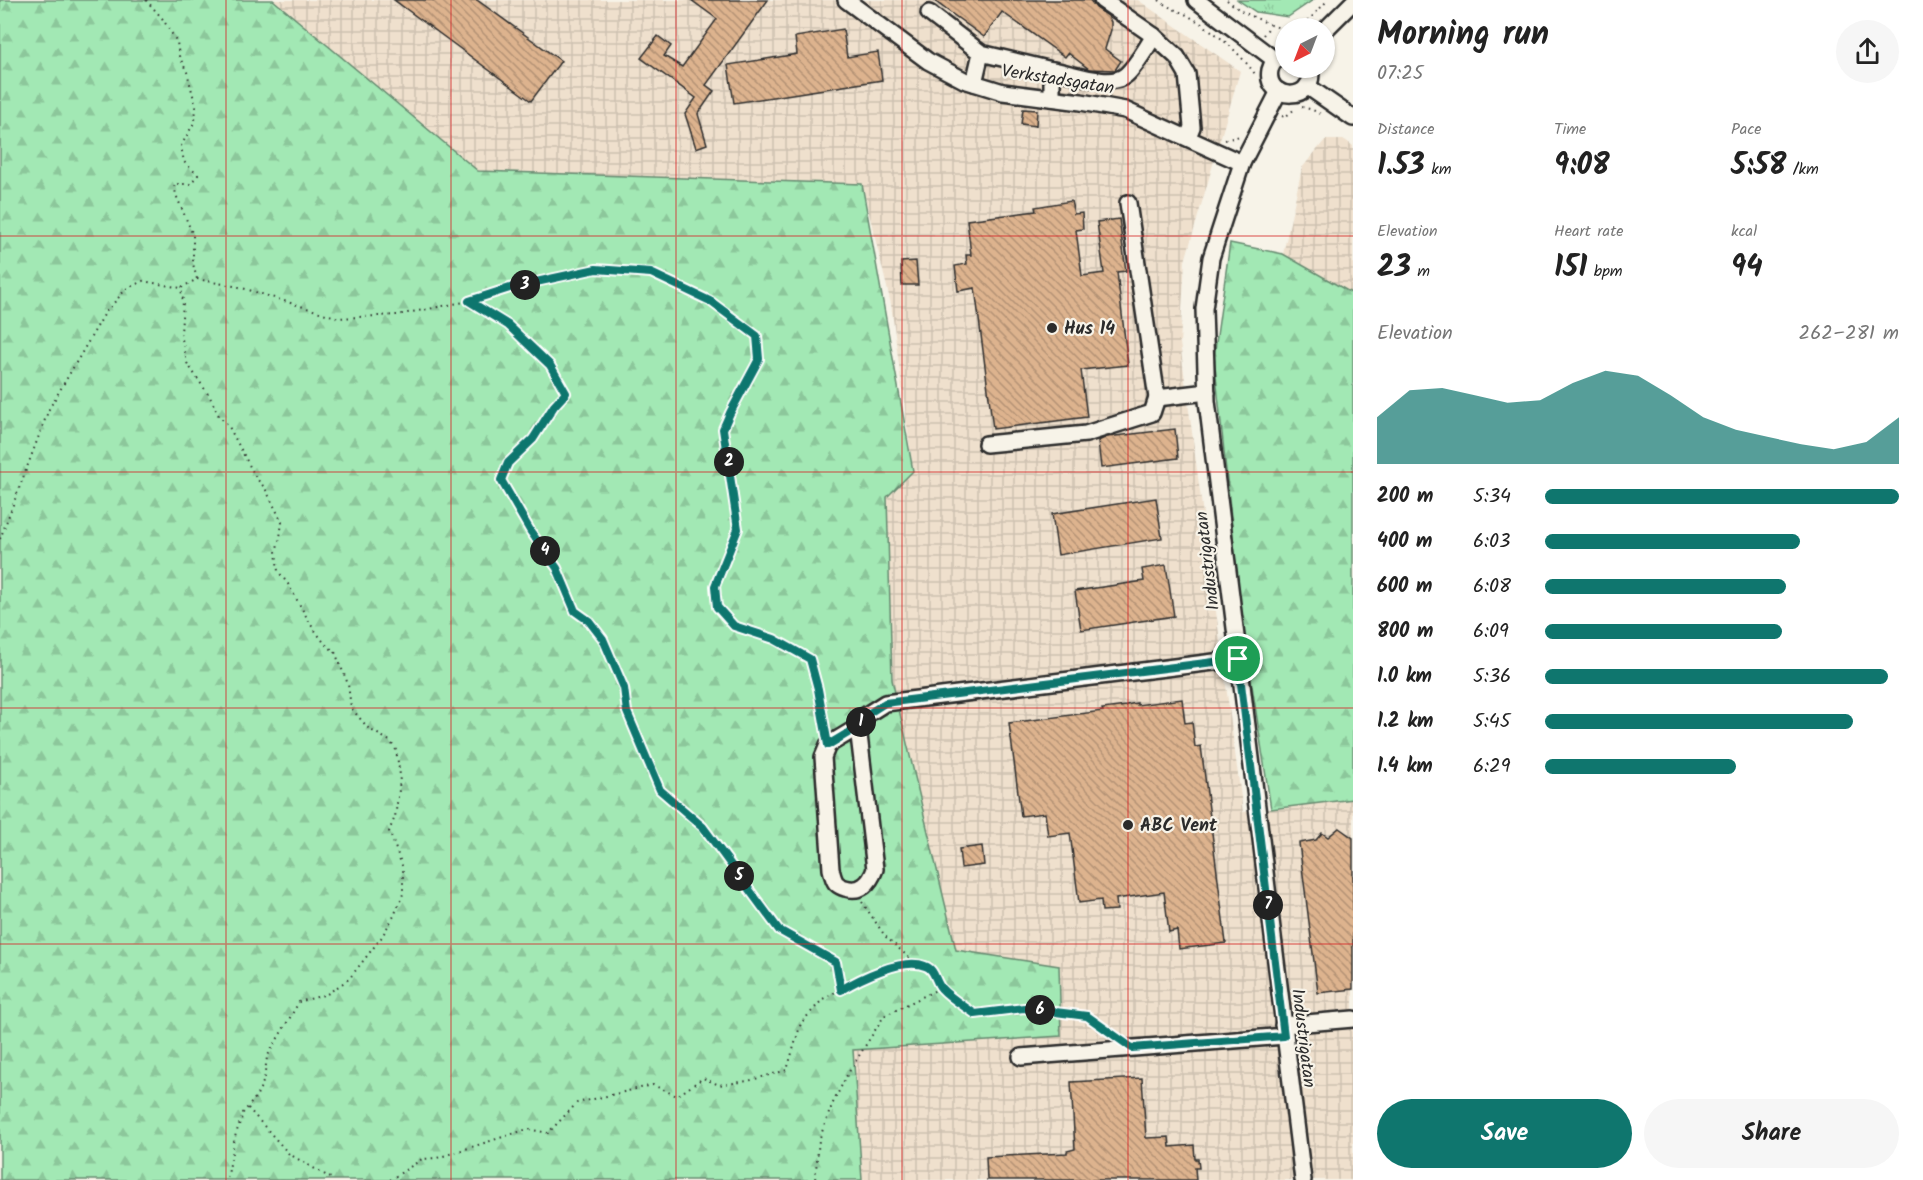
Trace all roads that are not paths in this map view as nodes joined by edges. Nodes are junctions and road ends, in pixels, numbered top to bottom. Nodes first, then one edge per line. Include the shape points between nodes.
1 (846, 0) edge
2 (1102, 0) edge
3 (1196, 0) edge
4 (1353, 2) edge
5 (929, 13) dead end
6 (1335, 20) edge
7 (1154, 36) junction
8 (981, 53) junction
9 (1275, 54) edge
10 (1275, 62) edge
11 (1052, 70) junction
12 (1310, 78) edge
13 (974, 83) junction
14 (1307, 86) junction
15 (1279, 91) junction
16 (1052, 98) junction
17 (1353, 117) edge
18 (1188, 137) junction
19 (1242, 163) junction
20 (1128, 203) dead end
21 (1207, 392) junction
22 (1157, 398) junction
23 (986, 444) dead end
24 (1238, 659) junction
25 (858, 727) junction
26 (1353, 1019) edge
27 (1284, 1031) junction
28 (1021, 1057) dead end
29 (1303, 1180) edge

1 - 13 street, Verkstadsgatan via 928,61
2 - 7 street
3 - 9 street
4 - 6 street
5 - 8 street
7 - 11 street via 1126,75 1116,80
7 - 18 street via 1177,57 1187,74 1192,127
8 - 11 street
8 - 13 street
10 - 15 street via 1270,76
11 - 16 street
12 - 14 street
13 - 16 street, Verkstadsgatan via 1003,92
14 - 15 street via 1294,95
14 - 17 street
15 - 19 street, Industrigatan
16 - 18 street, Verkstadsgatan via 1125,110
18 - 19 street, Verkstadsgatan
19 - 21 street, Industrigatan via 1211,258 1204,309
20 - 22 street
21 - 22 street
21 - 24 street, Industrigatan
22 - 23 street via 1152,413 1086,434
24 - 25 street via 885,703 863,717
24 - 27 street, Industrigatan
25 - 25 street via 875,869 863,888 853,890 835,882 831,868 823,757 828,745
26 - 27 street
27 - 28 street
27 - 29 street, Industrigatan

